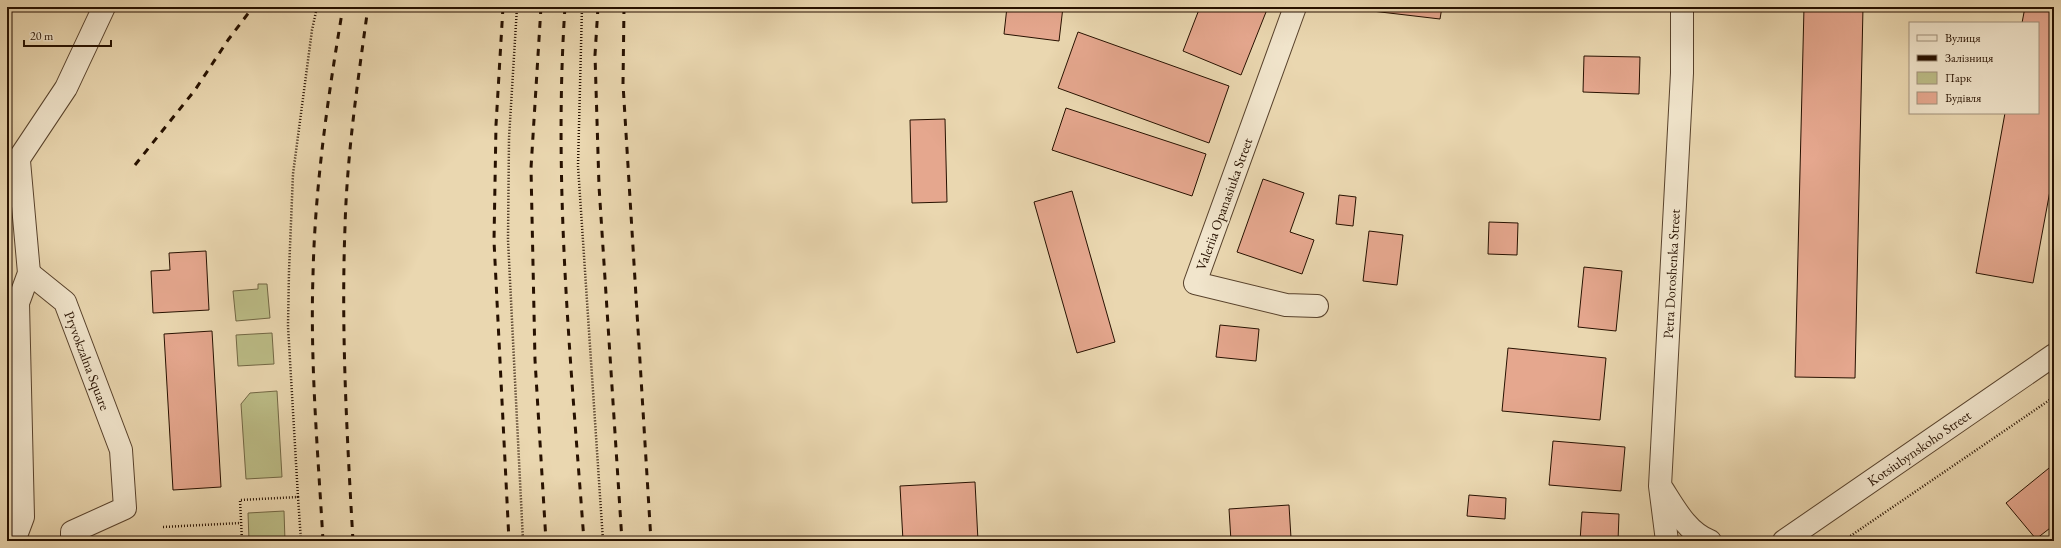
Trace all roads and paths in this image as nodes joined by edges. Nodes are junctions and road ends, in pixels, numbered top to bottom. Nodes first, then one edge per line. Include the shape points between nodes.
1 (104, 7) edge
2 (317, 7) edge
3 (517, 7) edge
4 (582, 7) edge
5 (1295, 7) edge
6 (1682, 7) edge
7 (13, 168) edge
8 (29, 273) junction
9 (1317, 306) dead end
10 (2054, 355) edge
11 (2054, 397) edge
12 (1660, 486) junction
13 (298, 497) junction
14 (241, 524) junction
15 (163, 527) dead end
16 (14, 541) edge
17 (72, 541) edge
18 (242, 541) edge
19 (301, 541) edge
20 (523, 541) edge
21 (603, 541) edge
22 (1667, 541) edge
23 (1710, 541) edge
24 (1784, 541) edge
25 (1843, 541) edge

1 - 7 street via 66,88
2 - 13 path via 293,174 289,272 288,326
3 - 20 path via 509,138 508,240
4 - 21 path via 578,166
5 - 9 street, Valeriia Opanasiuka Street via 1195,283 1286,305
6 - 12 street, Petra Doroshenka Street via 1682,73
7 - 8 street
8 - 16 street via 18,303 23,517
8 - 17 street, Pryvokzalna Square via 65,302 121,450 125,508 72,532
10 - 24 street, Kotsiubynskoho Street
11 - 25 path
12 - 22 street, Petra Doroshenka Street
12 - 23 street via 1681,518 1702,538
13 - 14 path via 240,500
13 - 19 path
14 - 15 path
14 - 18 path

